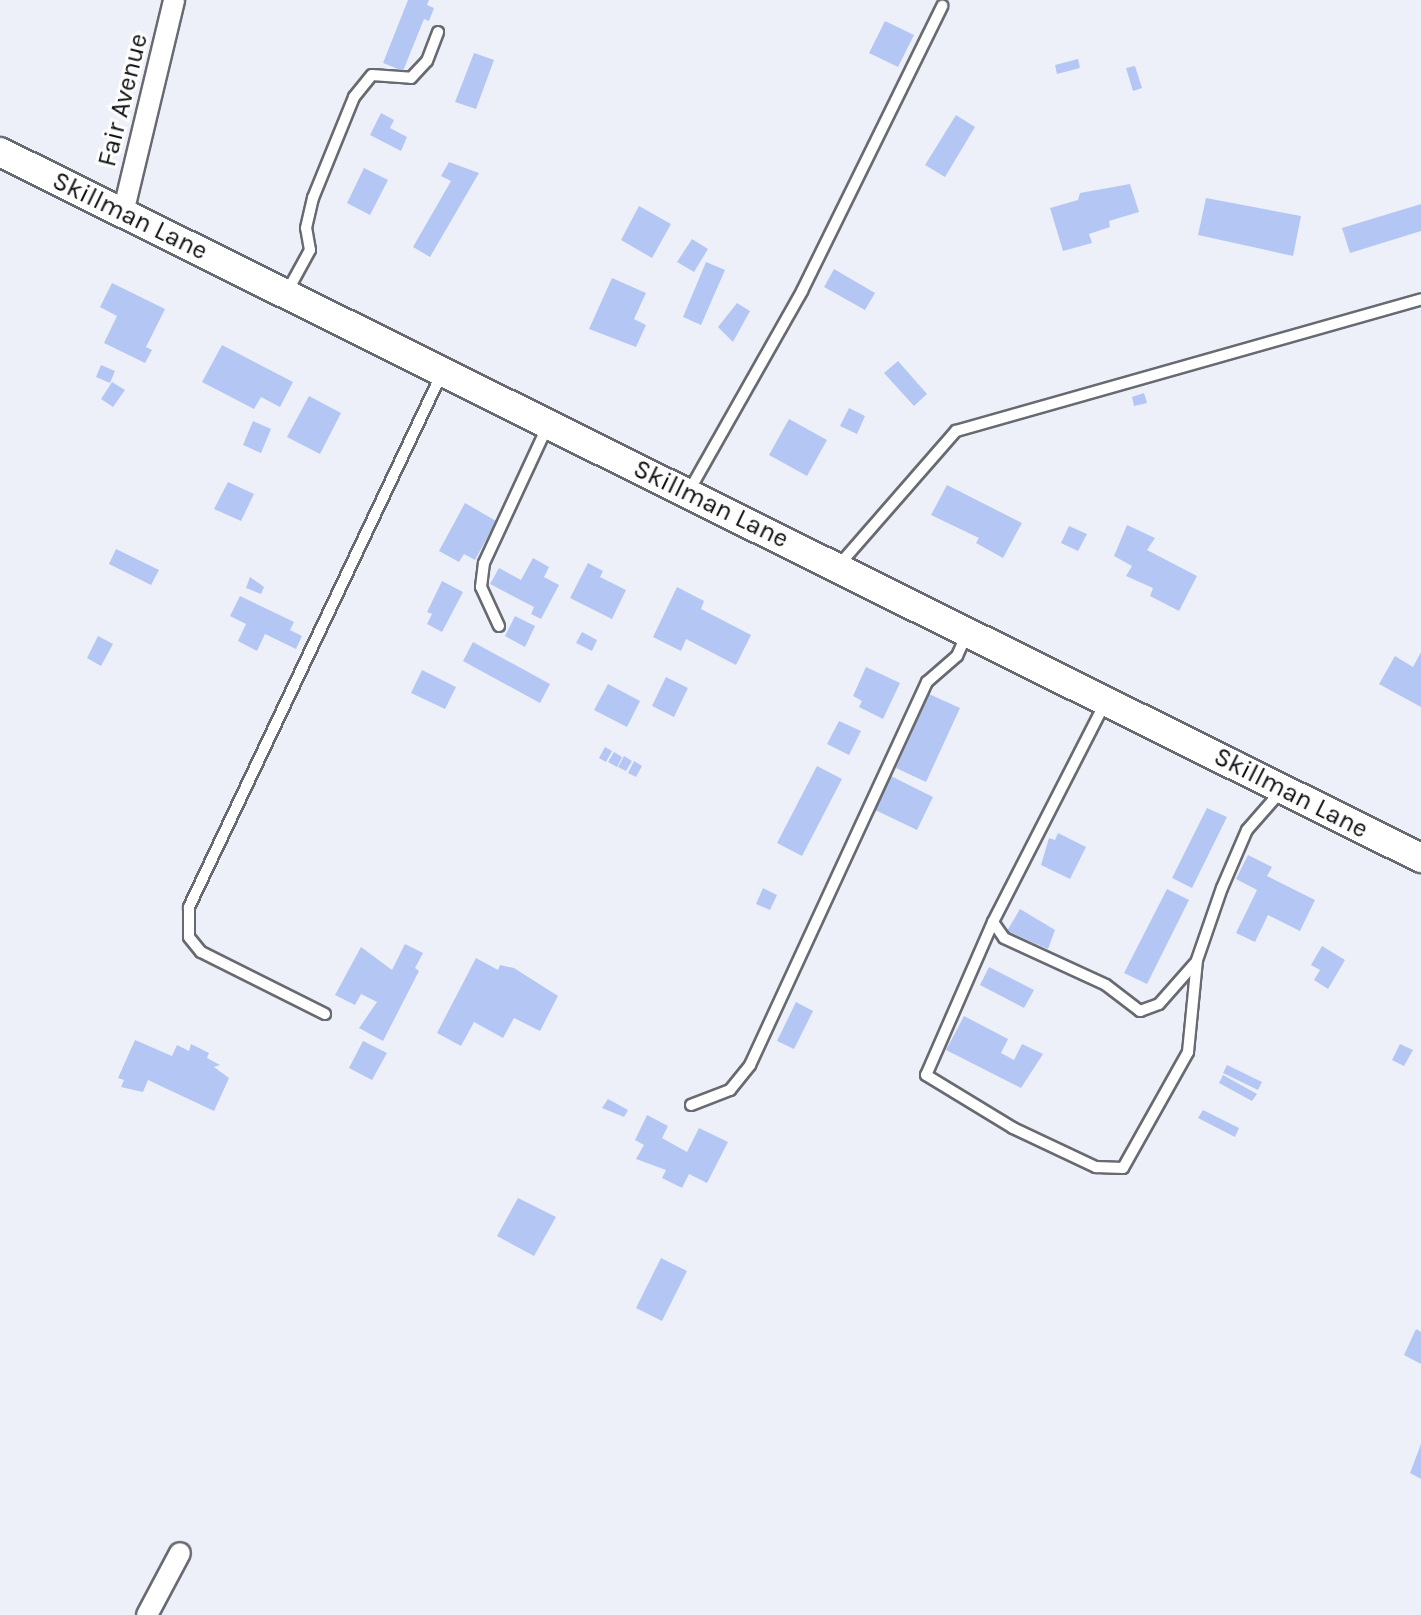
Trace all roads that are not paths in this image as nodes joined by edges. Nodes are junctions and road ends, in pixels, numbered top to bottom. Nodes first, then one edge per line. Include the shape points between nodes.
1 (174, 0) edge
2 (942, 6) dead end
3 (438, 32) dead end
4 (0, 152) edge
5 (123, 213) junction
6 (286, 294) junction
7 (1421, 299) edge
8 (443, 371) junction
9 (548, 423) junction
10 (688, 493) junction
11 (838, 566) junction
12 (499, 626) dead end
13 (969, 631) junction
14 (1106, 700) junction
15 (1283, 788) junction
16 (1421, 858) edge
17 (993, 922) junction
18 (1197, 960) junction
19 (325, 1014) dead end
20 (691, 1105) dead end
21 (180, 1553) dead end
22 (147, 1615) edge

1 - 5 street, Fair Avenue
2 - 10 lane via 802,291
3 - 6 lane via 427,61 411,78 372,75 354,97 313,198 306,228 310,250
4 - 5 street, Skillman Lane
5 - 6 street, Skillman Lane
6 - 8 street, Skillman Lane
7 - 11 lane via 956,431
8 - 9 street, Skillman Lane
8 - 19 lane via 189,907 189,937 201,952
9 - 10 street, Skillman Lane
9 - 12 lane via 484,563 481,587
10 - 11 street, Skillman Lane
11 - 13 street, Skillman Lane
13 - 14 street, Skillman Lane
13 - 20 lane via 957,656 927,682 750,1065 730,1090
14 - 15 street, Skillman Lane
14 - 17 lane
15 - 16 street, Skillman Lane
15 - 18 lane via 1247,830
17 - 18 lane via 1004,938 1082,973 1140,1011 1159,1004
17 - 18 lane via 926,1075 953,1095 1096,1167 1123,1168 1188,1052
21 - 22 street

